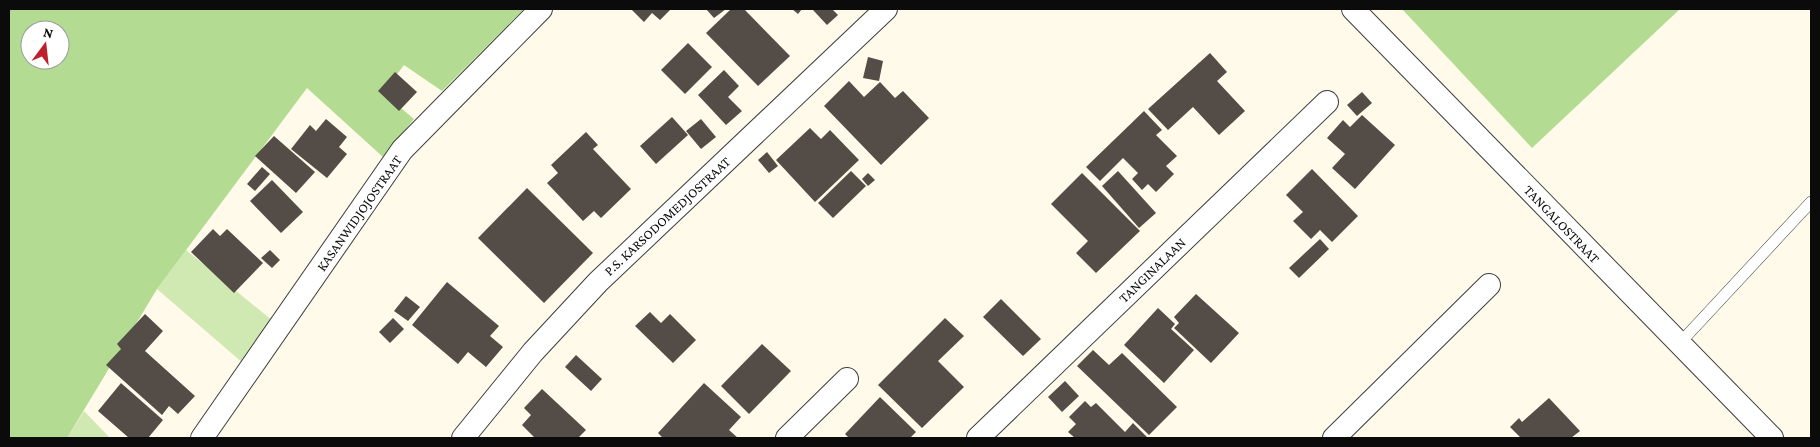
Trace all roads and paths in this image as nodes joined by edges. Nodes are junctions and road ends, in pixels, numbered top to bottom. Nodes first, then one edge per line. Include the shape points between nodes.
1 (541, 9) edge
2 (886, 9) edge
3 (1353, 9) edge
4 (1327, 102) dead end
5 (1811, 202) edge
6 (1488, 285) dead end
7 (1679, 344) junction
8 (847, 379) dead end
9 (202, 438) edge
10 (463, 438) edge
11 (787, 438) edge
12 (978, 438) edge
13 (1334, 438) edge
14 (1772, 438) edge

1 - 9 street, KASANWIDJOJOSTRAAT via 402,150
2 - 10 street, P.S. KARSODOMEDJOSTRAAT via 598,282 533,352
3 - 7 street, TANGALOSTRAAT
4 - 12 street, TANGINALAAN
5 - 7 lane
6 - 13 street
7 - 14 street, TANGALOSTRAAT
8 - 11 street

